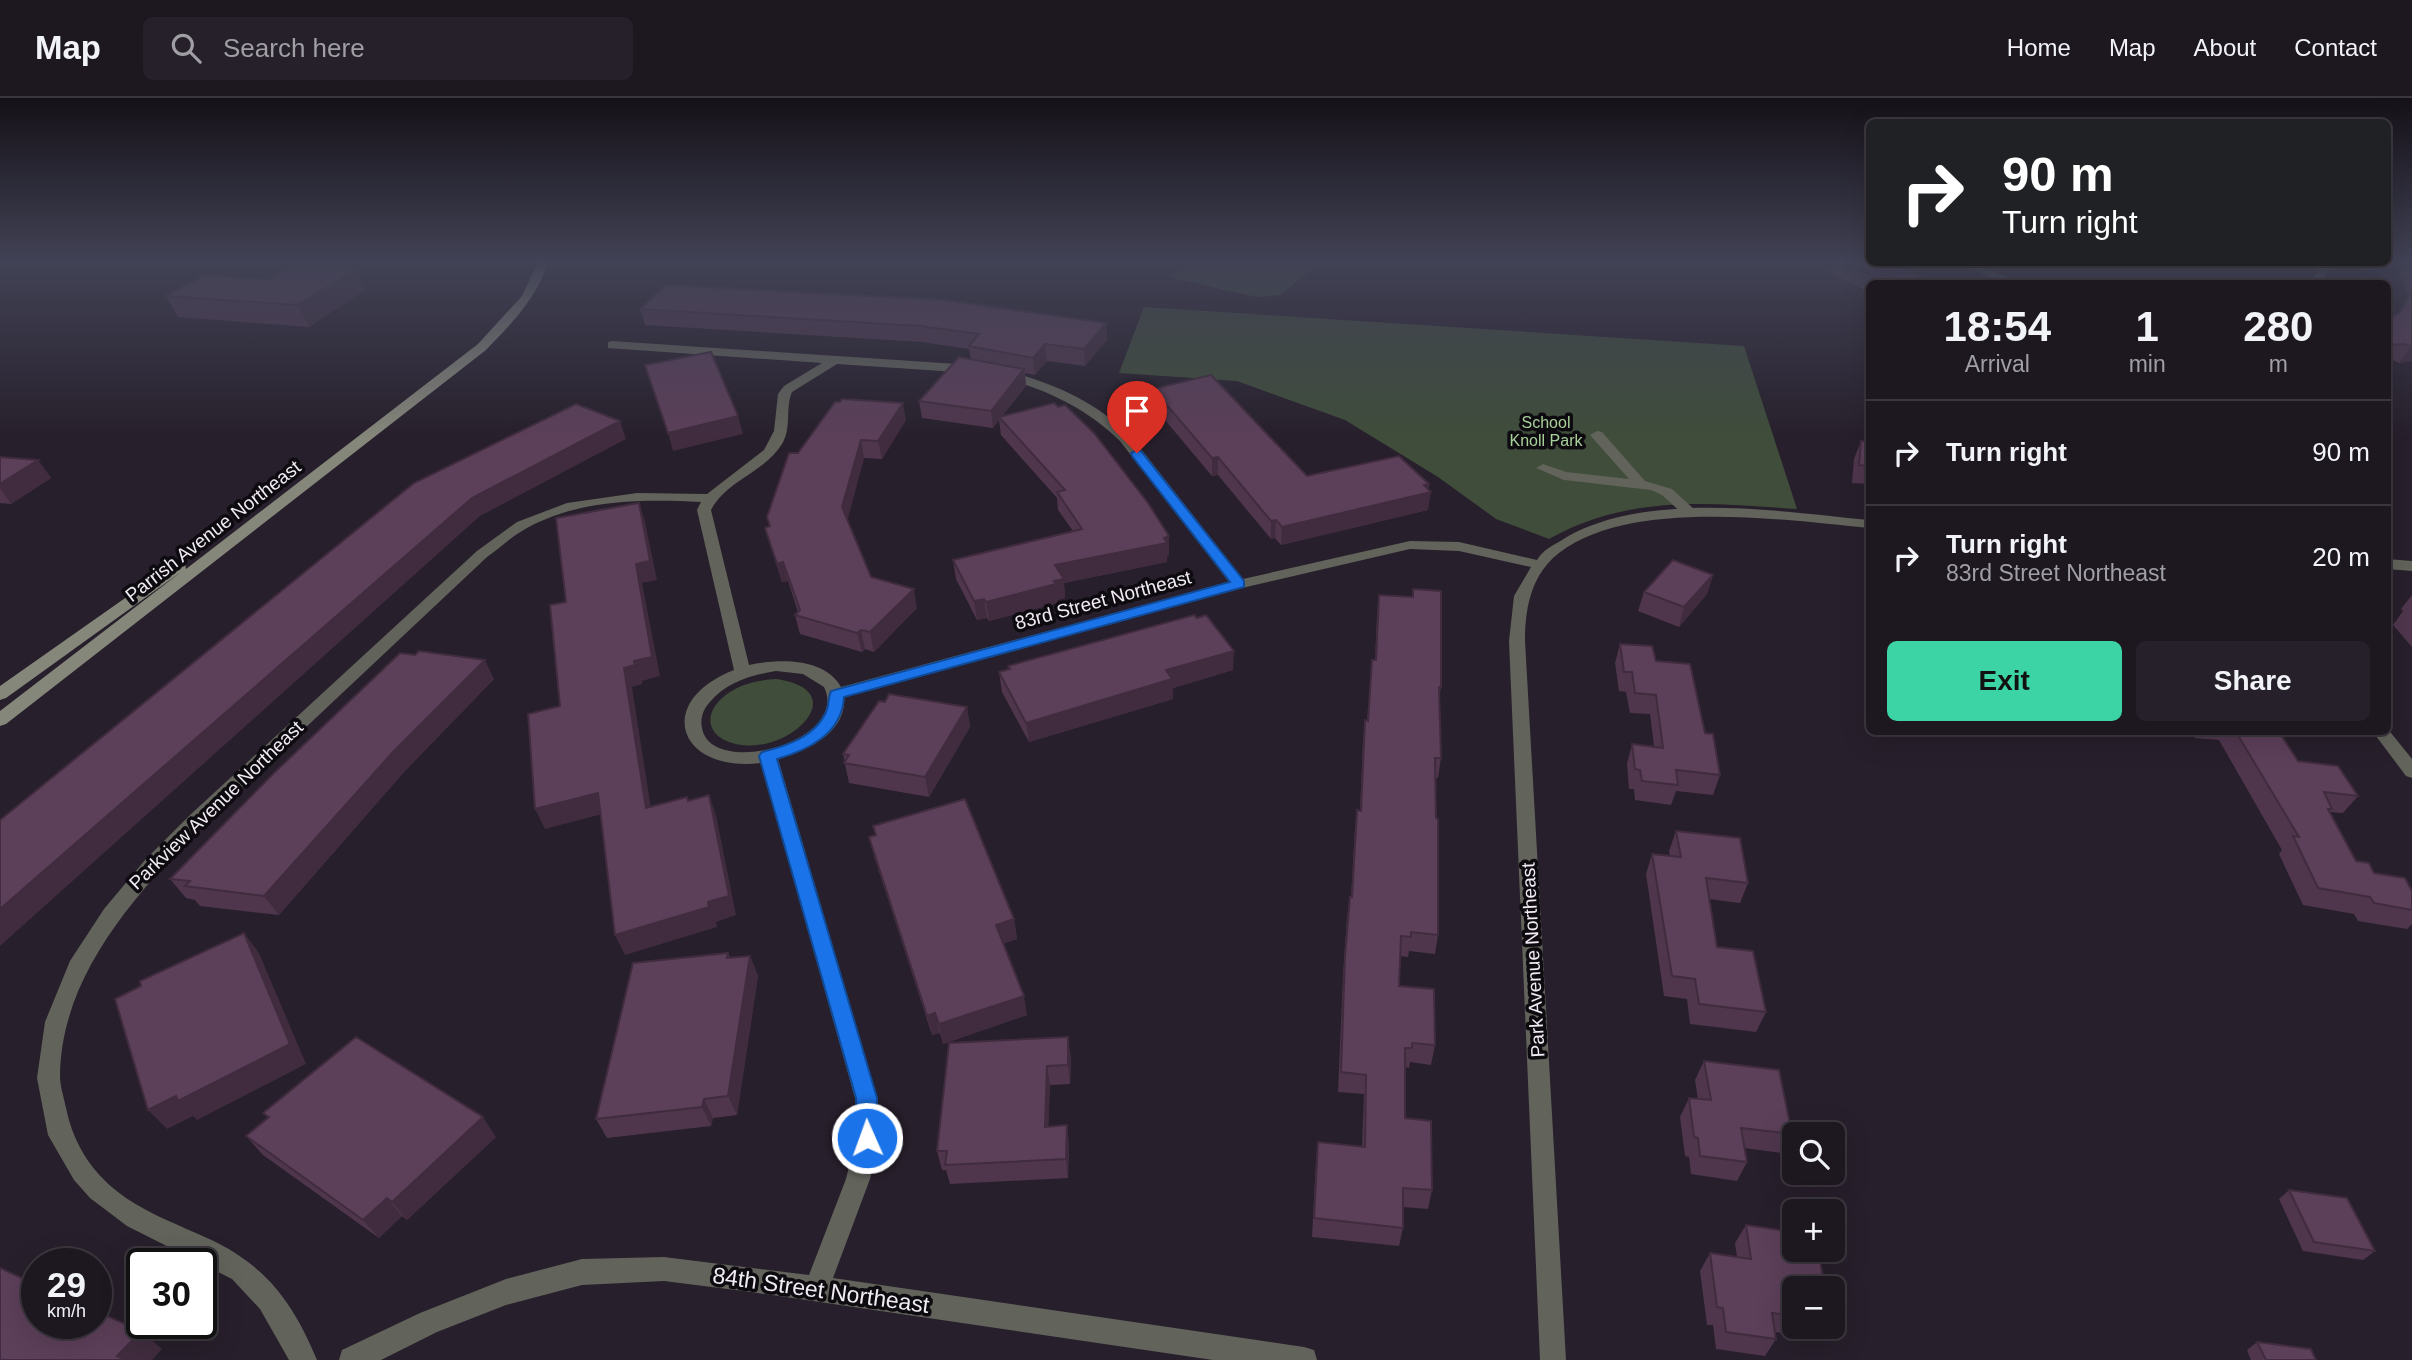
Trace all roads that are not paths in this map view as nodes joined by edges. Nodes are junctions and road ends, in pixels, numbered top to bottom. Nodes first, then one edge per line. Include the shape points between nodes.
1 (507, 321) edge
2 (612, 345) dead end
3 (835, 360) junction
4 (450, 373) junction
5 (1597, 435) dead end
6 (1543, 468) dead end
7 (1639, 482) junction
8 (709, 498) junction
9 (1690, 513) junction
10 (1866, 524) edge
11 (2391, 564) edge
12 (1539, 565) junction
13 (2412, 566) edge
14 (1239, 584) junction
15 (743, 673) junction
16 (0, 694) edge
17 (836, 694) junction
18 (0, 720) edge
19 (2384, 735) edge
20 (768, 756) junction
21 (2412, 772) edge
22 (817, 1288) junction
23 (304, 1360) edge
24 (352, 1360) edge
25 (1304, 1360) edge
26 (1553, 1360) edge

1 - 4 main road, Parrish Avenue Northeast
2 - 3 street
3 - 8 street via 788,389 780,430 769,453
3 - 14 street via 1002,374 1039,384 1090,407 1125,438
4 - 16 main road, Parrish Avenue Northeast
4 - 18 main road, Parrish Avenue Northeast
5 - 7 street
6 - 7 street via 1564,476
7 - 9 street via 1667,492
8 - 15 street via 704,510
8 - 23 street, Parkview Avenue Northeast via 647,496 590,501 514,531 482,554 166,848 114,905 85,949 48,1038 47,1089 60,1135 89,1181 126,1212 241,1270 265,1292
9 - 10 street
9 - 12 street via 1623,519 1588,531
11 - 13 street
12 - 14 street, 83rd Street Northeast via 1464,545 1410,545
12 - 26 street, Park Avenue Northeast via 1524,587 1517,612 1517,642
14 - 17 street, 83rd Street Northeast
15 - 17 street via 798,667 823,677
15 - 20 street via 712,688 699,703 692,718 693,733 703,746 720,755
17 - 20 street via 836,709 828,724 792,749
19 - 21 street
20 - 22 street via 866,1098 867,1138 858,1179
22 - 24 street, 84th Street Northeast via 664,1269 582,1272 506,1292 429,1322
22 - 25 street, 84th Street Northeast

